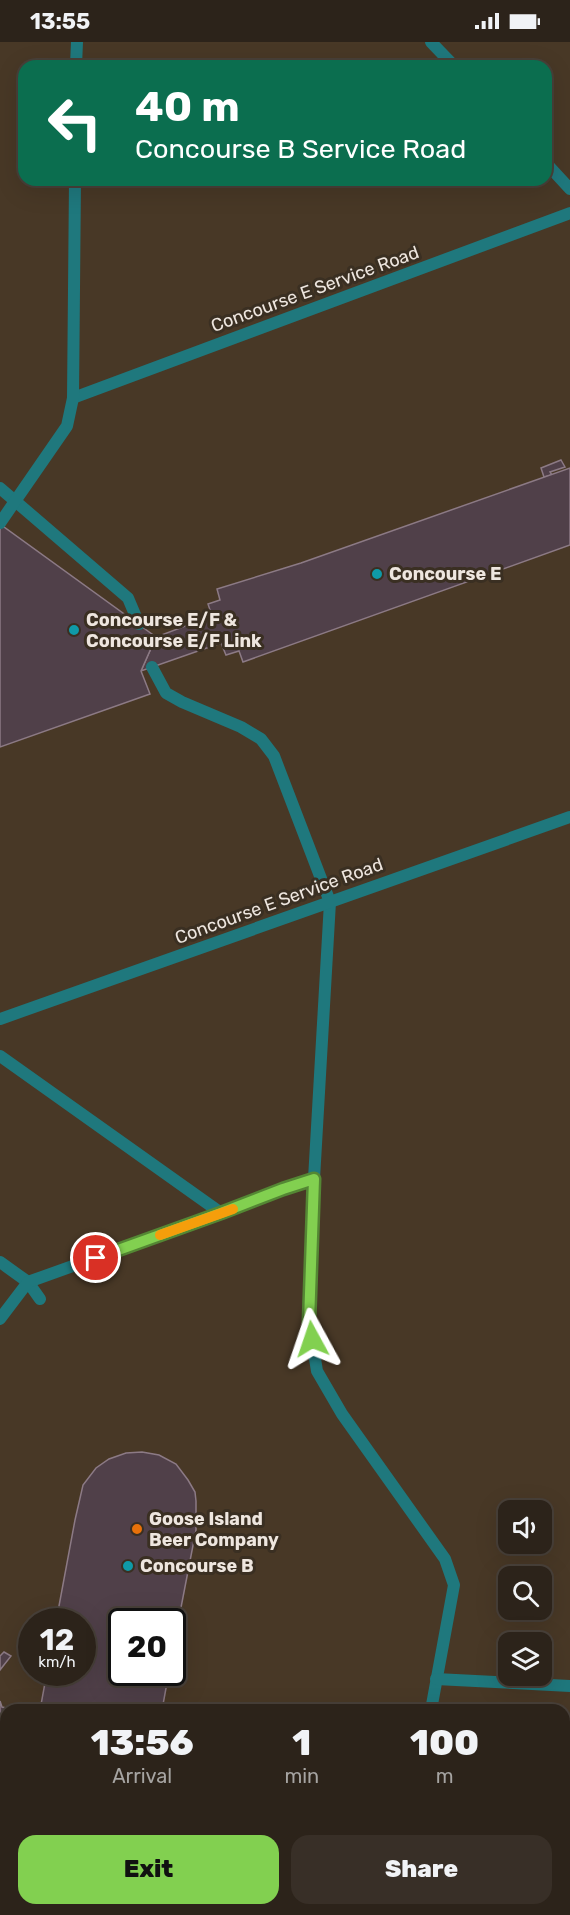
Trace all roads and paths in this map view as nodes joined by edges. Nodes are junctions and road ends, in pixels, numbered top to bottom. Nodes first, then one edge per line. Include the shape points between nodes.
1 (76, 42) edge
2 (431, 42) edge
3 (76, 60) edge
4 (448, 60) edge
5 (552, 170) edge
6 (75, 186) edge
7 (570, 189) edge
8 (570, 213) edge
9 (73, 398) junction
10 (0, 488) edge
11 (15, 501) junction
12 (0, 523) edge
13 (139, 624) dead end
14 (152, 668) dead end
15 (570, 818) edge
16 (330, 902) junction
17 (0, 1019) edge
18 (0, 1056) edge
19 (314, 1179) junction
20 (221, 1213) junction
21 (0, 1262) edge
22 (28, 1282) junction
23 (40, 1299) dead end
24 (0, 1319) edge
25 (436, 1679) junction
26 (570, 1686) edge
27 (432, 1704) edge

1 - 3 lane
2 - 4 lane
5 - 7 lane
6 - 9 lane
8 - 9 lane, Concourse E Service Road
9 - 11 lane via 67,426
10 - 11 lane
11 - 12 lane
11 - 13 lane via 128,598
14 - 16 lane via 165,693 241,727 261,739 274,756
15 - 16 lane, Concourse E Service Road
16 - 17 lane, Concourse E Service Road
16 - 19 lane
18 - 20 lane
19 - 20 lane
19 - 25 lane via 309,1322 317,1371 342,1414 445,1558 454,1585
20 - 22 lane
21 - 22 lane
22 - 23 lane
22 - 24 lane
25 - 26 lane
25 - 27 lane

